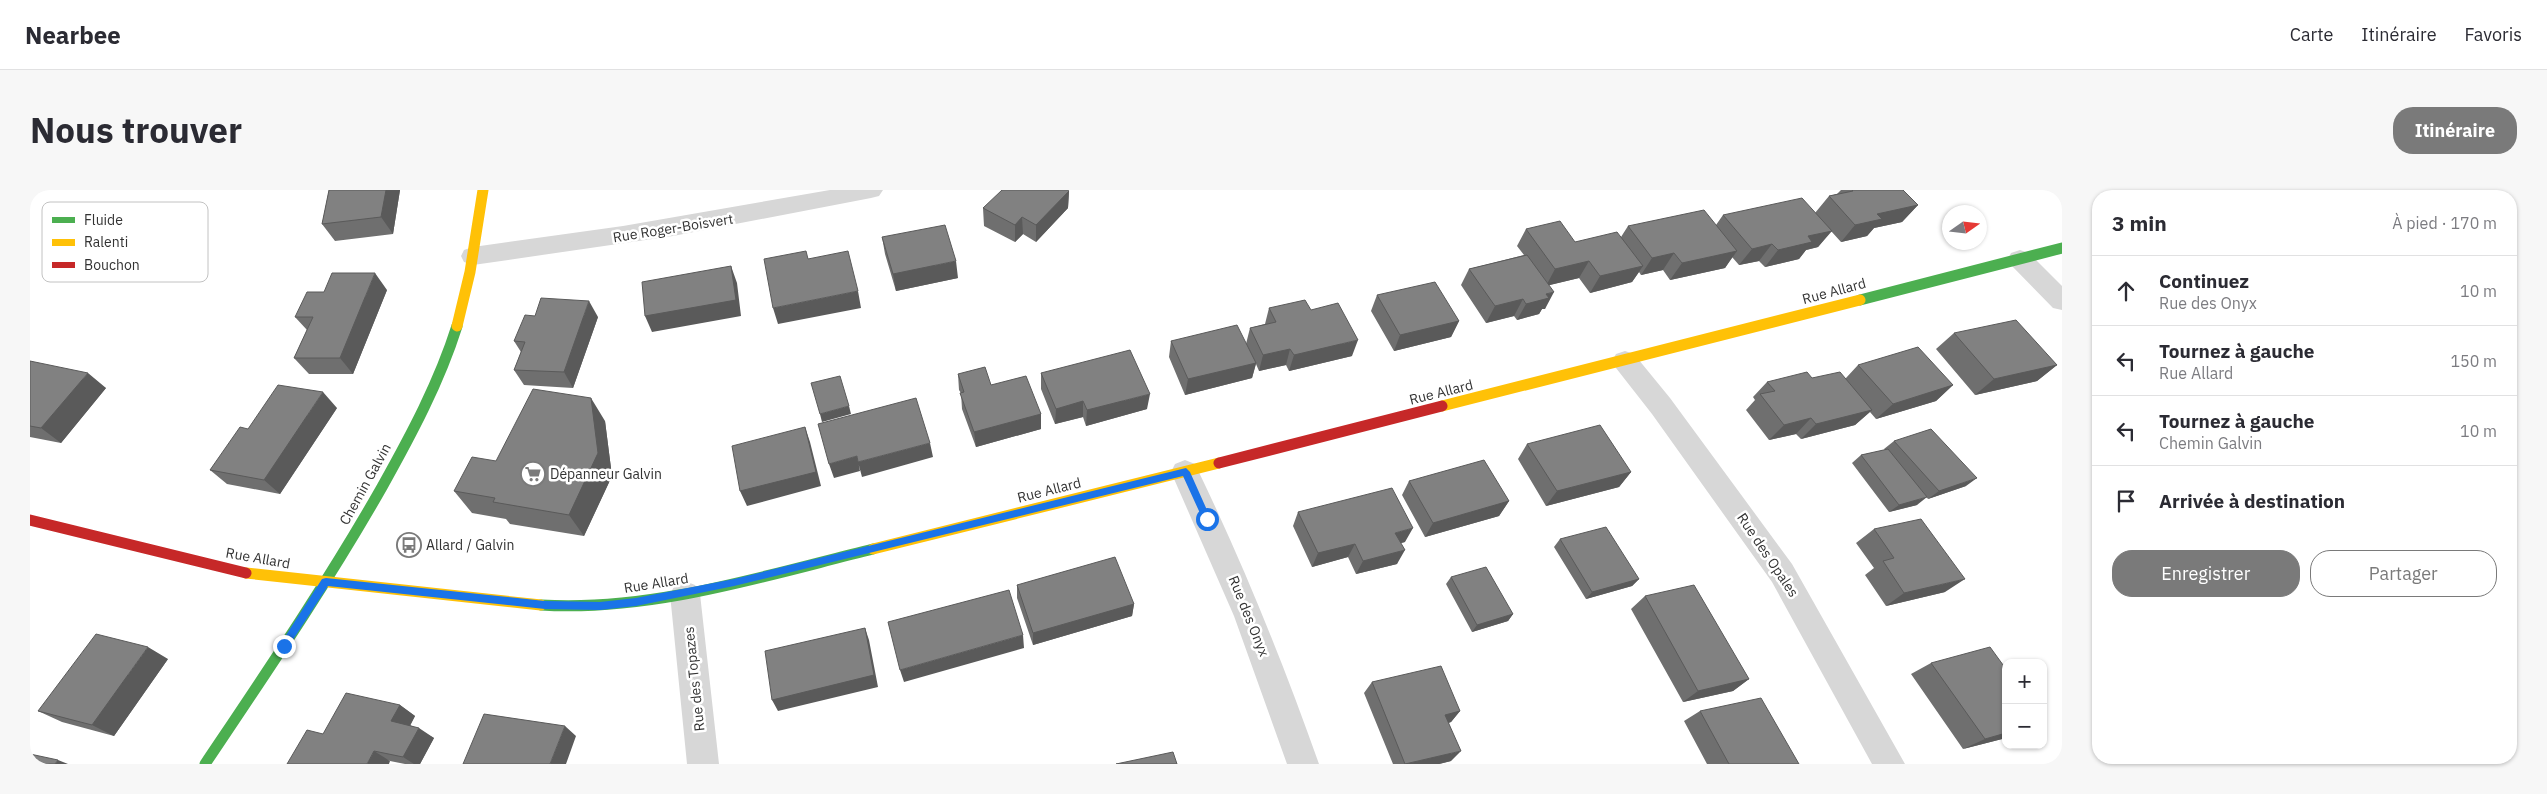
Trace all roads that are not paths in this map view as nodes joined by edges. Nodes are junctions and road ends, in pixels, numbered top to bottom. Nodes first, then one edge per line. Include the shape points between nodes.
1 (483, 190) edge
2 (871, 190) edge
3 (2062, 248) edge
4 (473, 256) junction
5 (2020, 259) junction
6 (2062, 301) edge
7 (1625, 361) junction
8 (1186, 472) junction
9 (30, 520) edge
10 (326, 582) junction
11 (685, 594) junction
12 (206, 764) edge
13 (703, 764) edge
14 (1303, 764) edge
15 (1889, 764) edge

1 - 4 street, Chemin Galvin
2 - 4 street, Rue Roger-Boisvert via 648,233
3 - 5 street, Rue Allard
4 - 10 street, Chemin Galvin via 465,299 449,353 420,416
5 - 6 street
5 - 7 street, Rue Allard
7 - 8 street, Rue Allard
7 - 15 street, Rue des Opales via 1782,573
8 - 11 street, Rue Allard
8 - 14 street, Rue des Onyx via 1276,682
9 - 10 street, Rue Allard via 255,575
10 - 11 street, Rue Allard via 564,605 600,606
10 - 12 street, Chemin Galvin
11 - 13 street, Rue des Topazes

